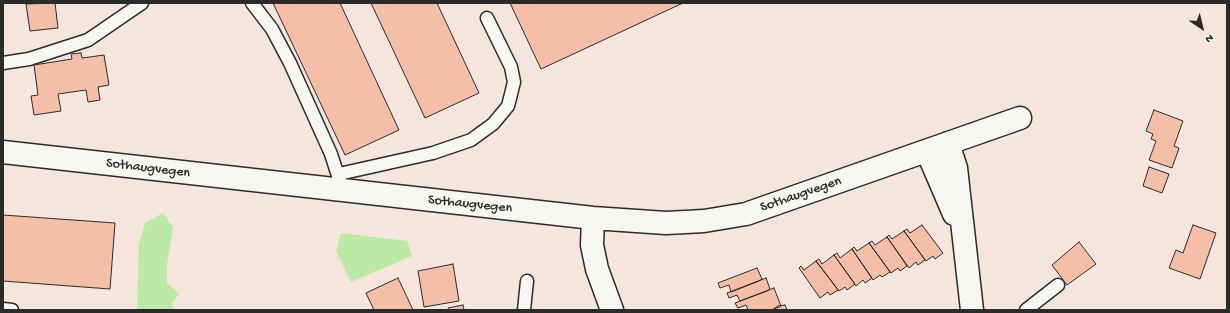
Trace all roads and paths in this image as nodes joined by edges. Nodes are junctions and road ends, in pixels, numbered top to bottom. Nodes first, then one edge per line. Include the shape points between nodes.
1 (142, 3) edge
2 (252, 3) edge
3 (487, 18) dead end
4 (3, 63) edge
5 (1020, 118) dead end
6 (948, 143) junction
7 (927, 151) junction
8 (3, 152) edge
9 (340, 183) junction
10 (593, 218) junction
11 (963, 236) junction
12 (527, 281) dead end
13 (1058, 285) dead end
14 (3, 309) edge
15 (12, 310) edge
16 (524, 310) edge
17 (612, 310) edge
18 (972, 310) edge
19 (1026, 310) edge

1 - 4 lane via 88,40 29,59
2 - 9 lane via 272,30 290,63
3 - 9 lane via 510,67 514,82 508,106 493,124 471,140
5 - 6 street, Sothaugvegen
6 - 7 street, Sothaugvegen
6 - 11 street via 956,168
7 - 10 street, Sothaugvegen via 746,214 704,221 666,223
7 - 11 street
8 - 9 street, Sothaugvegen
9 - 10 street, Sothaugvegen
10 - 17 street via 592,245 597,269
11 - 18 street
12 - 16 lane
13 - 19 lane
14 - 15 lane

